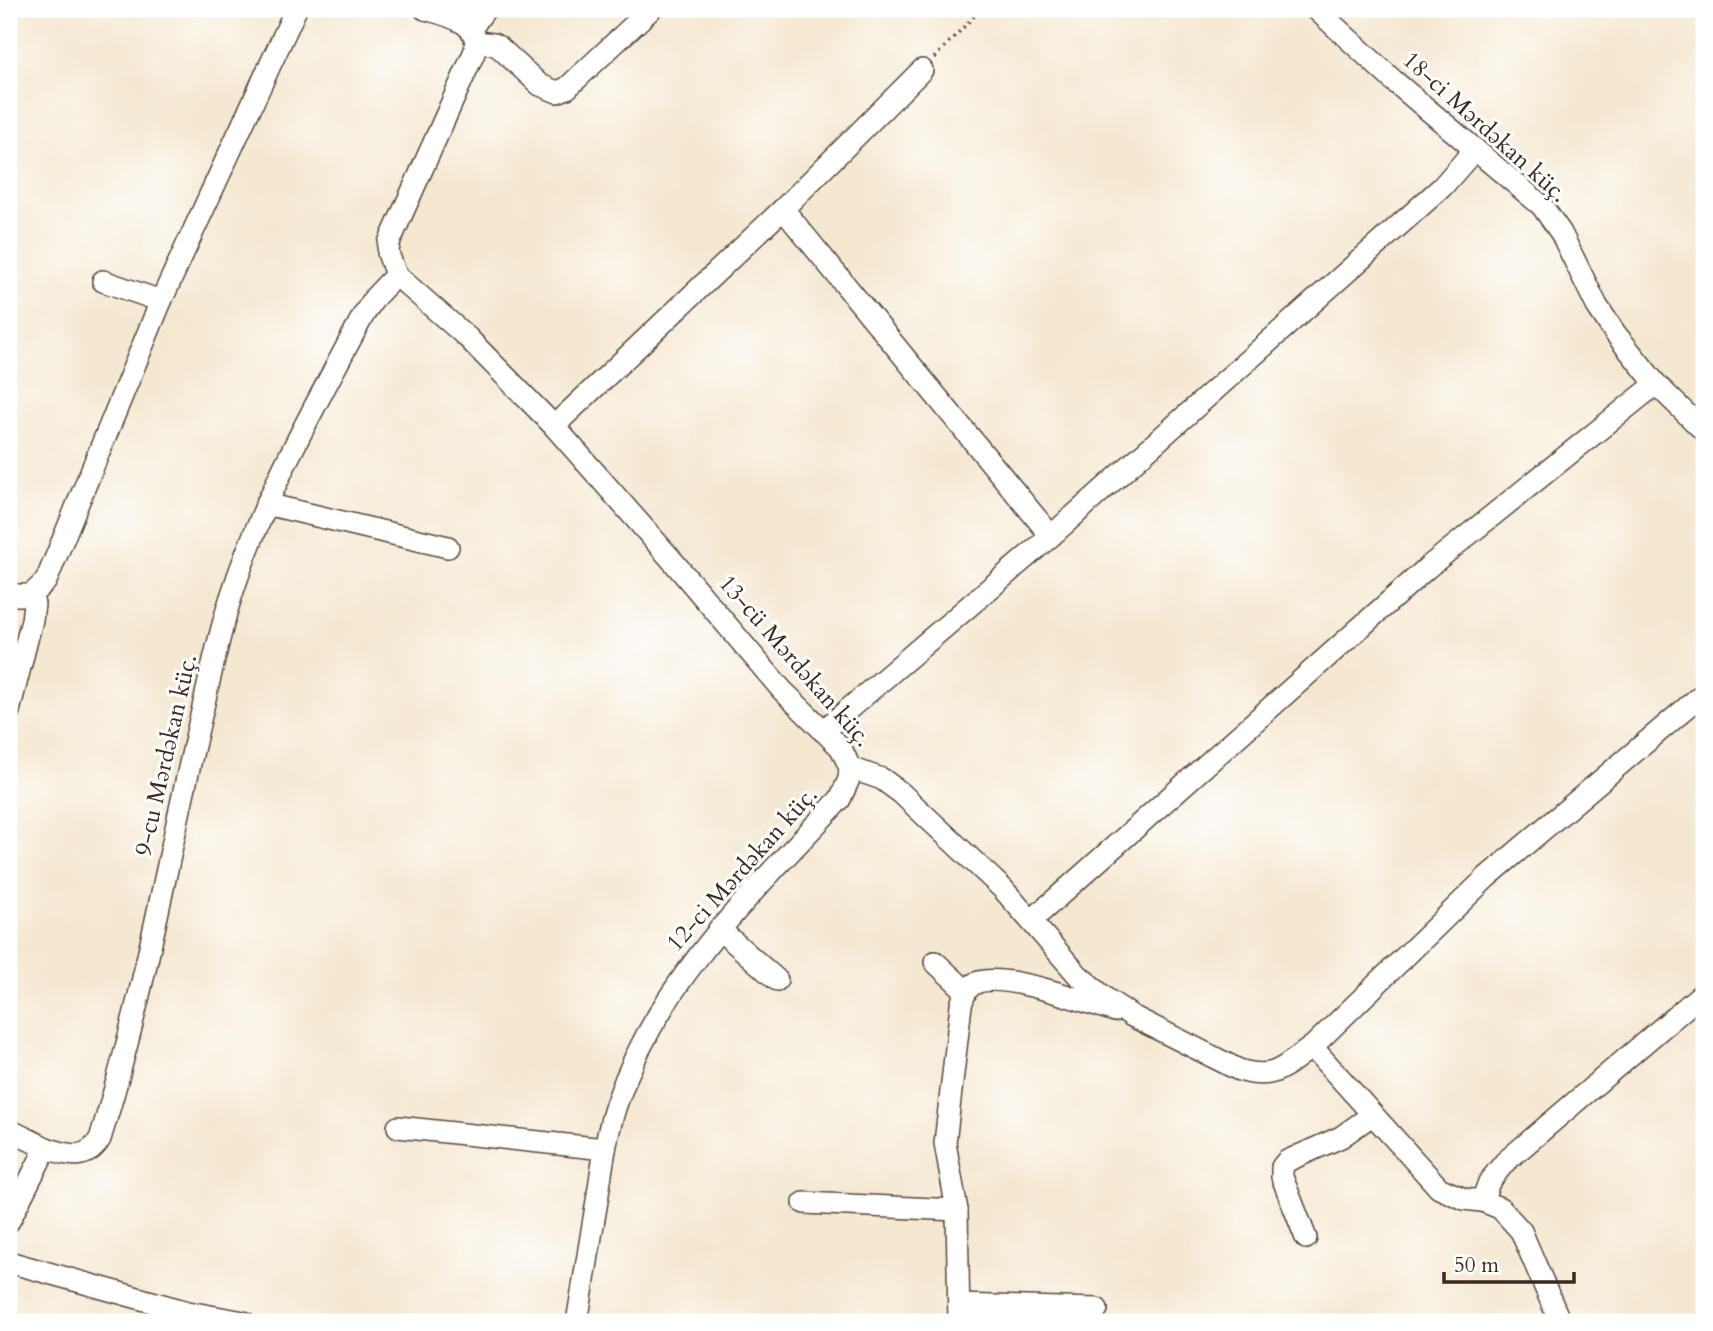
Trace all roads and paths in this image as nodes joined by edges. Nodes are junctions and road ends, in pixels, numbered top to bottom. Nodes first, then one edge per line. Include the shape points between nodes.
1 (296, 9) edge
2 (425, 9) edge
3 (485, 9) edge
4 (651, 9) edge
5 (981, 9) edge
6 (1315, 9) edge
7 (474, 35) junction
8 (922, 70) joint
9 (1475, 149) junction
10 (783, 209) junction
11 (396, 275) junction
12 (103, 281) dead end
13 (161, 301) junction
14 (1656, 384) junction
15 (554, 426) junction
16 (1704, 431) edge
17 (266, 504) junction
18 (1051, 536) junction
19 (447, 547) dead end
20 (31, 595) junction
21 (9, 596) edge
22 (1704, 693) edge
23 (9, 711) edge
24 (823, 732) junction
25 (850, 768) junction
26 (1032, 920) junction
27 (719, 929) junction
28 (1064, 959) junction
29 (935, 962) dead end
30 (777, 980) dead end
31 (966, 990) junction
32 (1046, 990) junction
33 (1704, 992) edge
34 (1132, 1016) junction
35 (1312, 1047) junction
36 (1372, 1115) junction
37 (398, 1127) dead end
38 (9, 1130) edge
39 (46, 1148) junction
40 (605, 1149) junction
41 (1482, 1200) junction
42 (804, 1203) dead end
43 (957, 1210) junction
44 (9, 1221) edge
45 (1306, 1238) dead end
46 (9, 1262) edge
47 (1097, 1309) dead end
48 (959, 1313) edge
49 (244, 1322) edge
50 (577, 1322) edge
51 (1560, 1322) edge

1 - 13 street
2 - 7 street via 458,20
3 - 7 street
4 - 7 street via 567,88 557,92 540,85 499,47
5 - 8 path
6 - 9 street, 18-ci Mərdəkan küç.
7 - 11 street via 470,62 389,243
8 - 10 street
9 - 14 street, 18-ci Mərdəkan küç. via 1542,206 1561,233 1597,306
9 - 18 street via 1442,187
10 - 15 street
10 - 18 street
11 - 15 street, 13-cü Mərdəkan küç. via 468,338
11 - 17 street, 9-cu Mərdəkan küç. via 364,314
12 - 13 street
13 - 20 street via 49,574
14 - 16 street, 18-ci Mərdəkan küç.
14 - 26 street via 1427,568
15 - 24 street, 13-cü Mərdəkan küç.
17 - 19 street
17 - 39 street, 9-cu Mərdəkan küç. via 230,599 173,832 135,1020 100,1139 85,1154
18 - 24 street
20 - 21 street
20 - 23 street via 32,620
22 - 35 street, 13-cü Mərdəkan küç. via 1487,877
24 - 25 street, 13-cü Mərdəkan küç. via 841,748
25 - 26 street, 13-cü Mərdəkan küç. via 882,779 901,793
25 - 27 street, 12-ci Mərdəkan küç. via 840,799
26 - 28 street, 13-cü Mərdəkan küç.
27 - 30 street
27 - 40 street, 12-ci Mərdəkan küç. via 681,978 645,1039 617,1102
28 - 32 street
28 - 34 street, 13-cü Mərdəkan küç. via 1105,998
29 - 31 street
31 - 32 street via 989,979
31 - 43 street via 945,1143
32 - 34 street
33 - 41 street via 1504,1162
34 - 35 street, 13-cü Mərdəkan küç. via 1254,1075 1270,1075
35 - 36 street
36 - 41 street via 1438,1188 1464,1199
36 - 45 street via 1341,1137 1282,1167
37 - 40 street
38 - 39 street
39 - 44 street
40 - 50 street, 12-ci Mərdəkan küç.
41 - 51 street via 1500,1208 1521,1231
42 - 43 street
43 - 48 street
46 - 49 street via 188,1312
47 - 48 street

